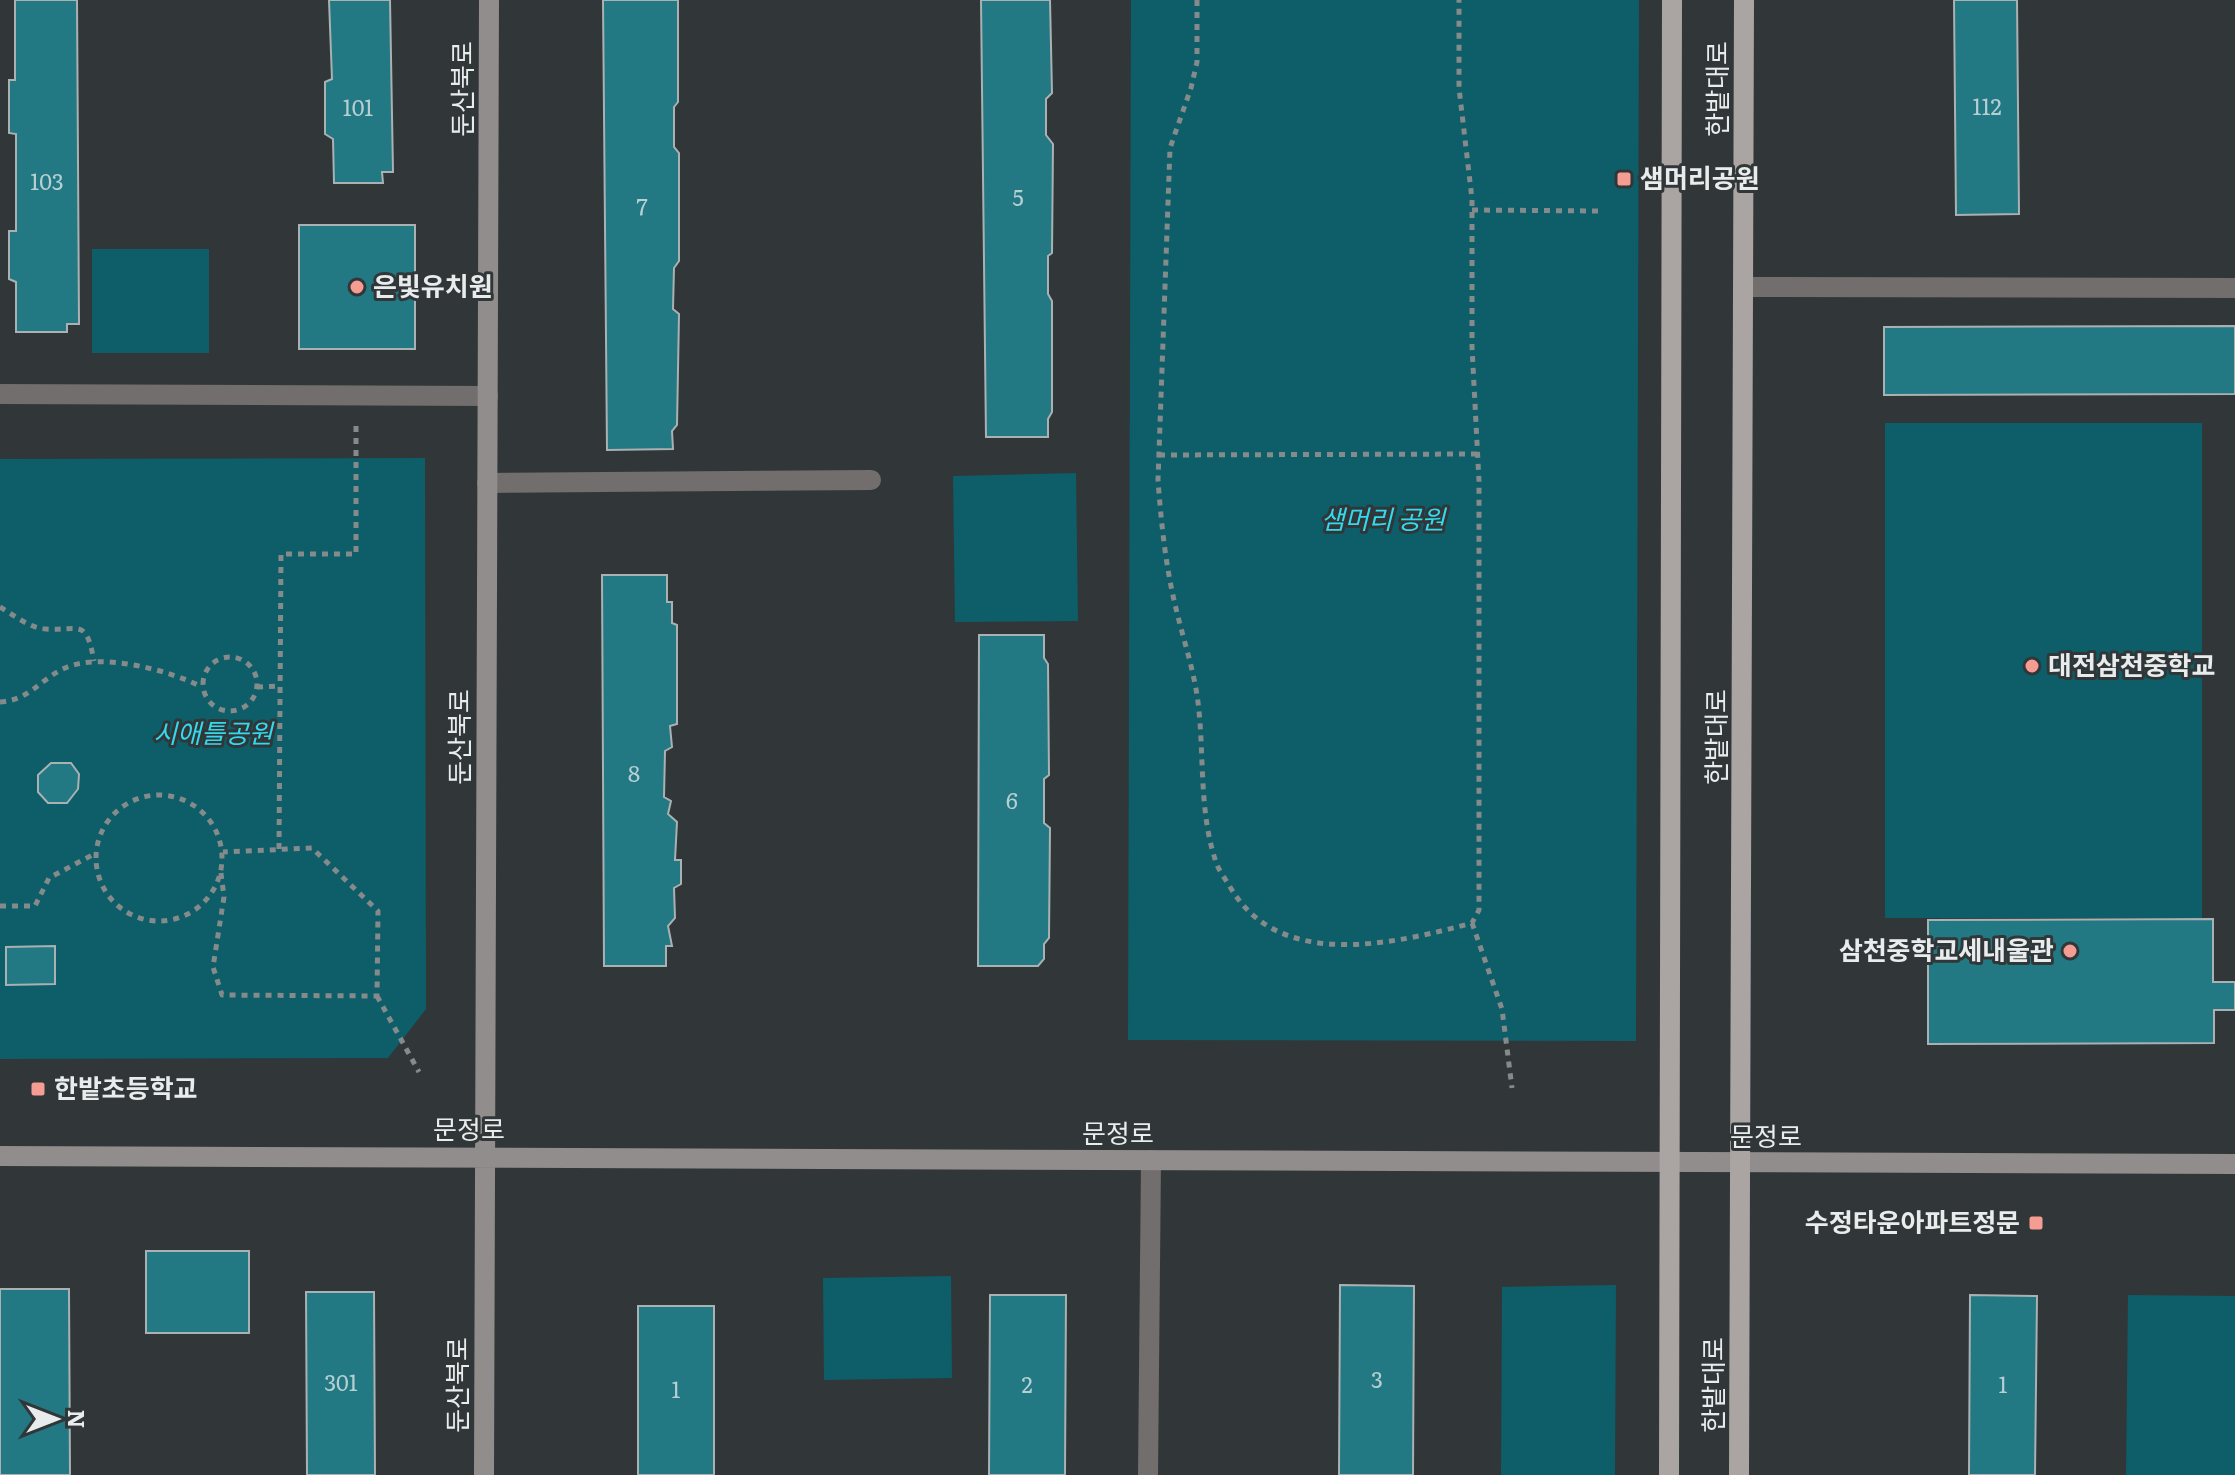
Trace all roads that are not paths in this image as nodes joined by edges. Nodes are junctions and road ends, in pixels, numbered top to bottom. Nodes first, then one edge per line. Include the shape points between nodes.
1 (489, 0) edge
2 (1672, 0) edge
3 (1744, 0) edge
4 (1744, 287) junction
5 (2235, 288) edge
6 (0, 394) edge
7 (488, 396) junction
8 (871, 480) dead end
9 (487, 483) junction
10 (0, 1156) edge
11 (484, 1156) junction
12 (1151, 1160) junction
13 (1670, 1162) junction
14 (1741, 1163) junction
15 (2235, 1164) edge
16 (484, 1475) edge
17 (1148, 1475) edge
18 (1669, 1475) edge
19 (1739, 1475) edge

1 - 7 main road, 둔산북로
2 - 13 main road, 한밭대로
3 - 4 main road, 한밭대로
4 - 5 street
4 - 14 main road, 한밭대로
6 - 7 street
7 - 9 main road, 둔산북로
8 - 9 street
9 - 11 main road, 둔산북로
10 - 11 main road, 문정로
11 - 12 main road, 문정로
11 - 16 main road, 둔산북로
12 - 13 main road, 문정로
12 - 17 street
13 - 14 main road, 문정로
13 - 18 main road, 한밭대로
14 - 15 main road, 문정로
14 - 19 main road, 한밭대로

